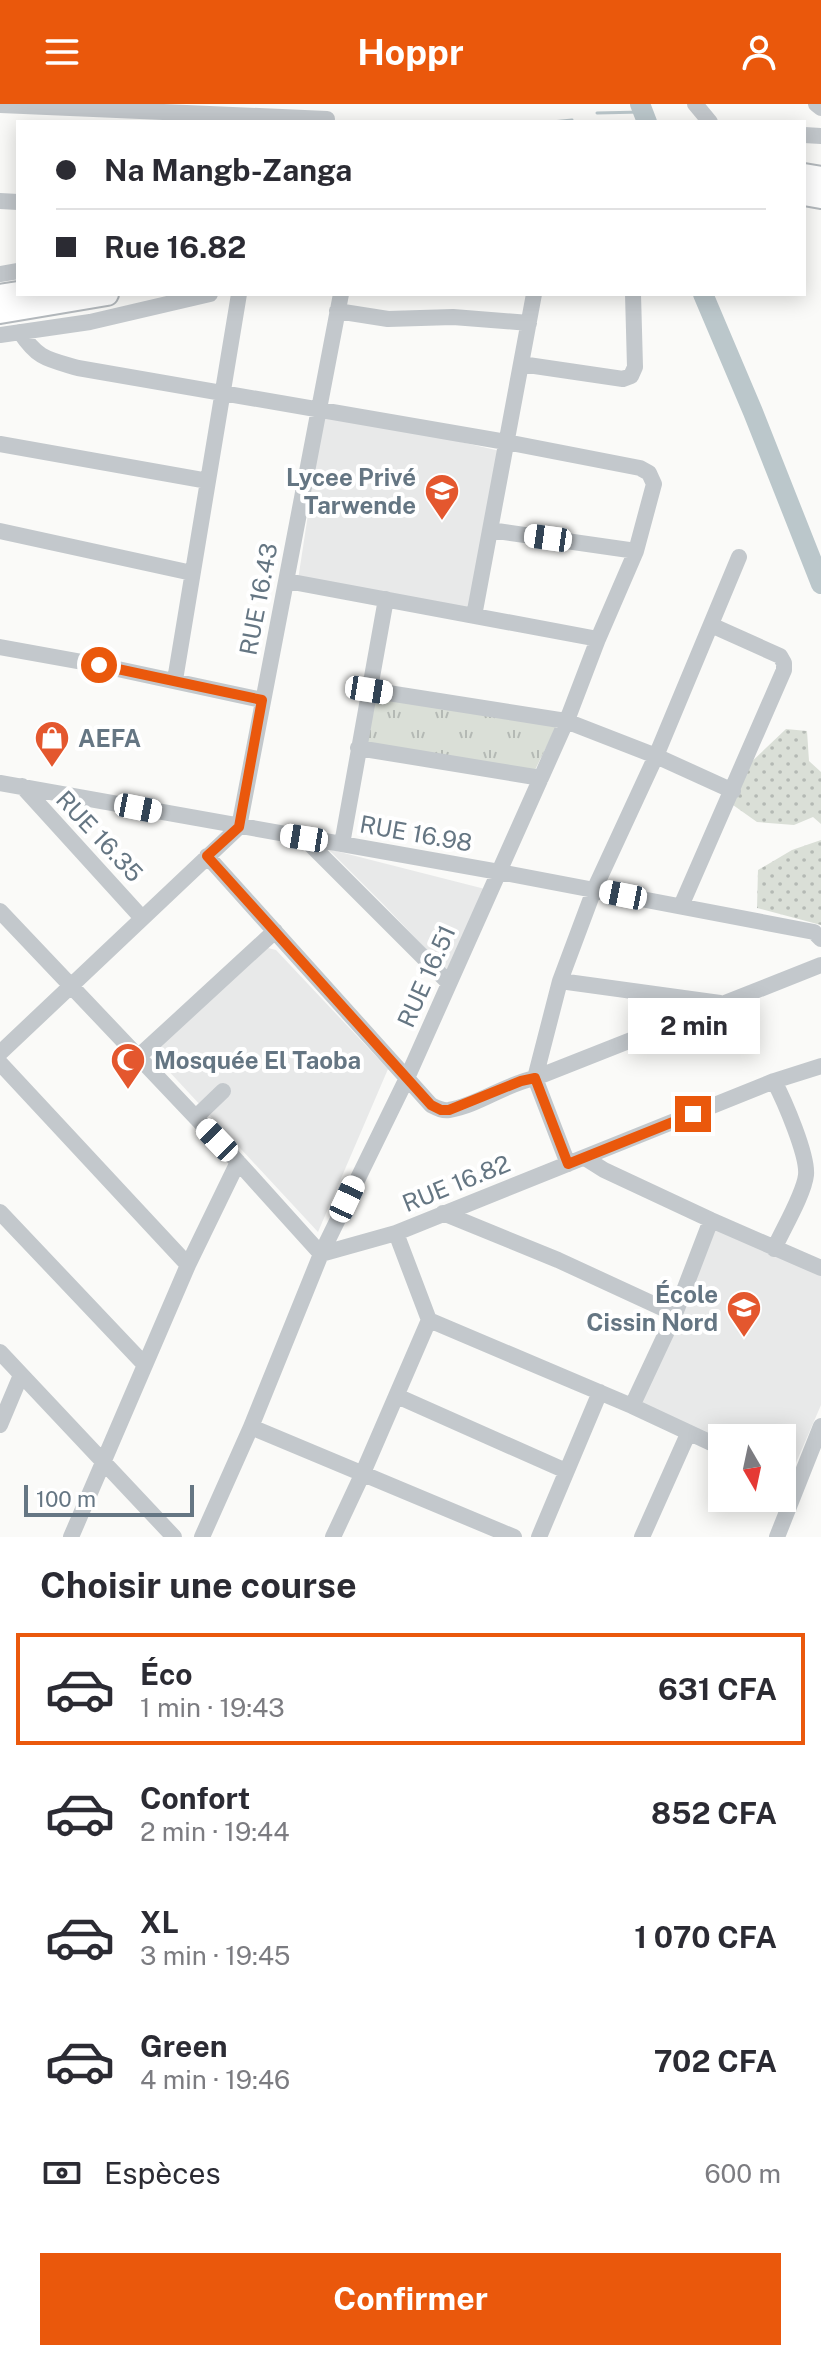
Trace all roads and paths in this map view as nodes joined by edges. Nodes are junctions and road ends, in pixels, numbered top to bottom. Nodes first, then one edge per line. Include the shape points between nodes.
1 (695, 104) edge
2 (816, 104) edge
3 (0, 105) edge
4 (821, 108) edge
5 (25, 111) edge
6 (325, 115) edge
7 (708, 120) edge
8 (95, 296) edge
9 (201, 296) edge
10 (239, 296) edge
11 (534, 296) edge
12 (633, 296) edge
13 (339, 302) edge
14 (0, 312) edge
15 (529, 323) junction
16 (20, 332) junction
17 (0, 335) edge
18 (521, 364) junction
19 (223, 394) junction
20 (318, 410) junction
21 (506, 442) junction
22 (0, 444) edge
23 (208, 481) junction
24 (490, 530) junction
25 (0, 531) edge
26 (636, 551) junction
27 (739, 557) dead end
28 (192, 573) junction
29 (287, 581) junction
30 (386, 599) junction
31 (474, 616) junction
32 (711, 625) junction
33 (598, 639) junction
34 (0, 647) edge
35 (175, 680) junction
36 (369, 690) junction
37 (262, 700) junction
38 (566, 721) junction
39 (358, 748) junction
40 (656, 756) junction
41 (541, 778) junction
42 (0, 783) edge
43 (22, 786) junction
44 (733, 791) junction
45 (239, 827) junction
46 (304, 838) junction
47 (342, 844) junction
48 (207, 856) junction
49 (499, 872) junction
50 (594, 890) junction
51 (681, 906) junction
52 (0, 911) edge
53 (142, 918) junction
54 (275, 931) junction
55 (821, 939) edge
56 (821, 965) edge
57 (560, 981) junction
58 (449, 983) junction
59 (71, 986) junction
60 (721, 1004) junction
61 (0, 1053) edge
62 (138, 1057) junction
63 (0, 1063) edge
64 (821, 1066) edge
65 (407, 1078) junction
66 (535, 1078) junction
67 (774, 1081) junction
68 (223, 1091) dead end
69 (196, 1117) junction
70 (585, 1158) junction
71 (238, 1162) junction
72 (568, 1164) junction
73 (0, 1212) edge
74 (443, 1213) junction
75 (711, 1220) junction
76 (396, 1233) junction
77 (774, 1249) junction
78 (321, 1254) junction
79 (188, 1265) junction
80 (821, 1268) edge
81 (675, 1314) junction
82 (429, 1320) junction
83 (0, 1352) edge
84 (144, 1364) junction
85 (21, 1375) junction
86 (600, 1392) junction
87 (397, 1396) junction
88 (4, 1401) edge
89 (632, 1406) junction
90 (0, 1425) edge
91 (821, 1426) edge
92 (251, 1427) junction
93 (688, 1434) junction
94 (708, 1442) edge
95 (104, 1463) junction
96 (566, 1471) junction
97 (362, 1475) junction
98 (796, 1481) edge
99 (799, 1482) junction
100 (71, 1537) edge
101 (174, 1537) edge
102 (202, 1537) edge
103 (333, 1537) edge
104 (514, 1537) edge
105 (539, 1537) edge
106 (642, 1537) edge
107 (777, 1537) edge

1 - 7 street
2 - 4 street
3 - 5 street
5 - 6 street
8 - 14 highway
9 - 16 street
10 - 19 street
11 - 15 street
12 - 18 street via 631,376
13 - 15 street via 388,319
13 - 20 street, RUE 16.43
15 - 18 street
16 - 17 street
16 - 19 street via 35,353 78,368
18 - 21 street
19 - 20 street
19 - 23 street
20 - 21 street
20 - 29 street, RUE 16.43
21 - 24 street
21 - 26 street, RUE 16.51 via 649,473 654,484
22 - 23 street
23 - 28 street
24 - 26 street
24 - 31 street
25 - 28 street
26 - 33 street, RUE 16.51
27 - 32 street
28 - 35 street
29 - 30 street
29 - 37 street, RUE 16.43
30 - 31 street
30 - 36 street
31 - 33 street
32 - 40 street
32 - 44 street via 780,656 784,663
33 - 38 street, RUE 16.51
34 - 35 street
35 - 37 street
36 - 38 street
36 - 39 street
37 - 45 street, RUE 16.43
38 - 40 street
38 - 41 street, RUE 16.51
39 - 41 street
39 - 47 street
40 - 44 street
40 - 50 street
41 - 49 street, RUE 16.51
42 - 43 street, RUE 16.98
43 - 45 street, RUE 16.98
43 - 53 street, RUE 16.35
44 - 51 street
45 - 46 street, RUE 16.98
45 - 48 street
46 - 47 street, RUE 16.98
46 - 58 street
47 - 49 street, RUE 16.98
48 - 53 street
48 - 54 street
49 - 50 street, RUE 16.98
49 - 58 street, RUE 16.51
50 - 51 street, RUE 16.98
50 - 57 street
51 - 55 street, RUE 16.98 via 814,932
52 - 59 street
53 - 59 street
54 - 62 street
54 - 65 street
56 - 60 street
57 - 60 street
57 - 66 street
58 - 65 street, RUE 16.51
59 - 61 street
59 - 62 street
60 - 66 street
62 - 69 street
63 - 79 street
64 - 67 street, RUE 16.82
65 - 66 street via 441,1110
65 - 78 street, RUE 16.51
66 - 72 street
67 - 70 street, RUE 16.82
67 - 77 street via 806,1174
68 - 69 street
69 - 71 street
70 - 72 street, RUE 16.82
70 - 75 street
71 - 78 street
71 - 79 street
72 - 74 street, RUE 16.82
73 - 84 street
74 - 76 street, RUE 16.82
74 - 81 street
75 - 77 street
75 - 81 street
76 - 78 street, RUE 16.82
76 - 82 street
77 - 80 street
78 - 92 street, RUE 16.51
79 - 84 street
81 - 89 street
82 - 86 street
82 - 87 street
83 - 85 street
84 - 95 street
85 - 88 street
85 - 95 street
86 - 89 street
86 - 96 street
87 - 96 street
87 - 97 street
88 - 90 street
89 - 93 street
91 - 99 street
92 - 97 street
92 - 102 street, RUE 16.51
93 - 94 street
93 - 106 street
95 - 100 street
95 - 101 street
96 - 105 street
97 - 103 street
97 - 104 street
98 - 99 street
99 - 107 street

